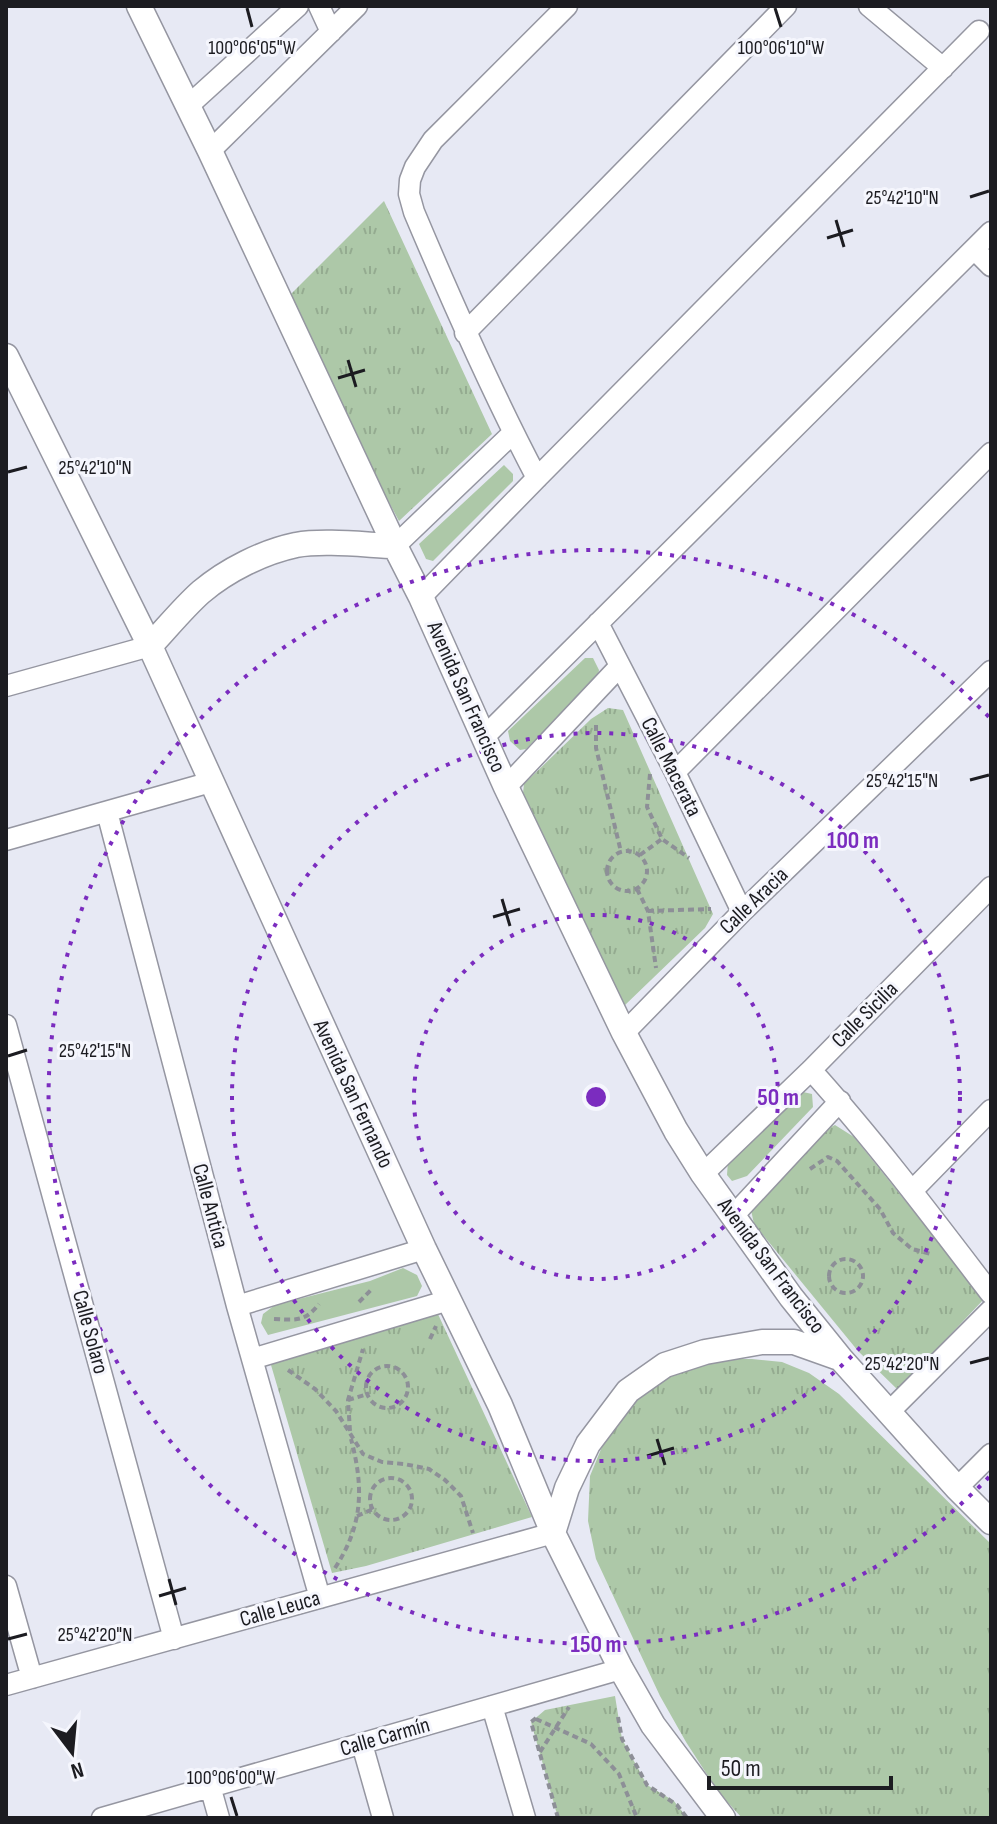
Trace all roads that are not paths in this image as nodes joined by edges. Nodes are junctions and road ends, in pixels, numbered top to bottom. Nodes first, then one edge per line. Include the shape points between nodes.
1 (139, 6) edge
2 (298, 6) edge
3 (319, 6) edge
4 (357, 6) edge
5 (567, 6) edge
6 (786, 6) edge
7 (869, 6) edge
8 (979, 31) dead end
9 (331, 32) junction
10 (943, 68) junction
11 (188, 106) junction
12 (210, 151) junction
13 (991, 232) edge
14 (974, 249) junction
15 (991, 266) edge
16 (465, 333) junction
17 (8, 366) edge
18 (513, 433) junction
19 (991, 453) edge
20 (537, 478) junction
21 (395, 546) junction
22 (421, 597) junction
23 (598, 623) junction
24 (150, 646) junction
25 (620, 666) junction
26 (991, 671) edge
27 (6, 686) edge
28 (484, 737) junction
29 (675, 772) junction
30 (211, 782) junction
31 (506, 787) junction
32 (107, 812) junction
33 (6, 840) edge
34 (991, 887) edge
35 (742, 912) junction
36 (6, 1025) edge
37 (624, 1033) junction
38 (811, 1070) junction
39 (840, 1101) junction
40 (991, 1110) edge
41 (703, 1174) junction
42 (912, 1191) junction
43 (733, 1216) junction
44 (424, 1249) junction
45 (991, 1294) edge
46 (449, 1300) junction
47 (237, 1306) junction
48 (991, 1310) edge
49 (252, 1359) junction
50 (841, 1359) junction
51 (889, 1412) junction
52 (991, 1454) edge
53 (957, 1488) junction
54 (991, 1522) edge
55 (553, 1533) junction
56 (6, 1586) edge
57 (320, 1598) junction
58 (174, 1639) junction
59 (621, 1669) junction
60 (32, 1678) junction
61 (6, 1685) edge
62 (492, 1706) junction
63 (362, 1744) junction
64 (210, 1786) junction
65 (102, 1818) edge
66 (219, 1818) edge
67 (383, 1818) edge
68 (525, 1818) edge
69 (723, 1818) edge

1 - 11 street, Avenida San Francisco
2 - 11 street
3 - 9 street
4 - 9 street
5 - 16 street via 433,140 410,180 414,212
6 - 16 street
7 - 10 street
8 - 10 street
9 - 12 street
10 - 20 street
11 - 12 street, Avenida San Francisco
12 - 21 street, Avenida San Francisco
13 - 14 street
14 - 15 street
14 - 23 street
16 - 18 street
17 - 24 street, Avenida San Fernando
18 - 20 street
18 - 21 street
19 - 29 street
20 - 22 street
21 - 22 street, Avenida San Francisco
21 - 24 street via 307,544 267,555 201,591
22 - 28 street, Avenida San Francisco
23 - 25 street, Calle Macerata
23 - 28 street
24 - 27 street
24 - 30 street, Avenida San Fernando
25 - 29 street, Calle Macerata
25 - 31 street
26 - 35 street, Calle Aracia
28 - 31 street, Avenida San Francisco
29 - 35 street, Calle Macerata
30 - 32 street
30 - 44 street, Avenida San Fernando
31 - 37 street, Avenida San Francisco
32 - 33 street
32 - 47 street, Calle Antica
34 - 38 street, Calle Sicilia
35 - 37 street, Calle Aracia
36 - 58 street, Calle Solaro
37 - 41 street, Avenida San Francisco
38 - 39 street
38 - 41 street, Calle Sicilia
39 - 42 street
39 - 43 street
40 - 42 street
41 - 43 street, Avenida San Francisco
42 - 45 street
43 - 50 street, Avenida San Francisco
44 - 46 street, Avenida San Fernando
44 - 47 street
46 - 49 street
46 - 55 street, Avenida San Fernando
47 - 49 street, Calle Antica
48 - 51 street
49 - 57 street, Calle Antica
50 - 51 street
50 - 55 street via 794,1342 762,1342 665,1365 628,1391 588,1444
51 - 53 street
52 - 53 street
53 - 54 street
55 - 57 street, Calle Leuca
55 - 59 street, Avenida San Fernando
56 - 60 street
57 - 58 street, Calle Leuca
58 - 60 street, Calle Leuca
59 - 62 street, Calle Carmín
59 - 69 street, Avenida San Fernando via 653,1725
60 - 61 street, Calle Leuca
62 - 63 street, Calle Carmín
62 - 68 street
63 - 64 street, Calle Carmín
63 - 67 street
64 - 65 street, Calle Carmín
64 - 66 street

